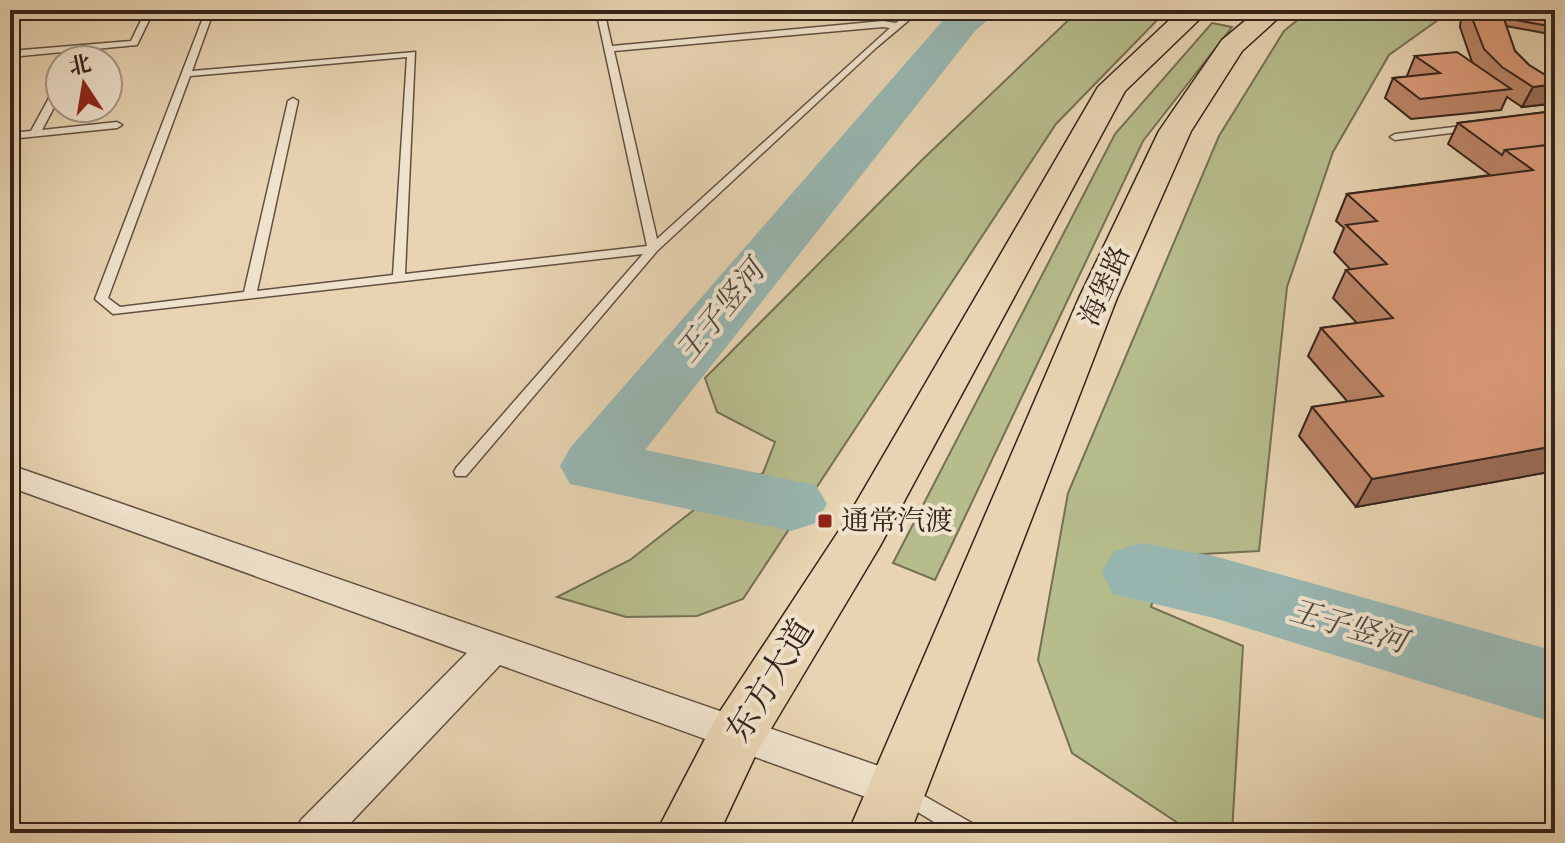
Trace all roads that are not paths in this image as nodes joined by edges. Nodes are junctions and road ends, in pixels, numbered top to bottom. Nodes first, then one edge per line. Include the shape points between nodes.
1 (150, 10) edge
2 (210, 10) edge
3 (600, 10) edge
4 (917, 10) edge
5 (1196, 10) edge
6 (1274, 10) edge
7 (898, 26) junction
8 (121, 44) edge
9 (609, 49) junction
10 (44, 51) edge
11 (10, 54) edge
12 (186, 74) junction
13 (293, 101) dead end
14 (44, 116) edge
15 (117, 125) dead end
16 (1482, 127) edge
17 (35, 133) junction
18 (10, 136) edge
19 (1395, 137) dead end
20 (653, 249) junction
21 (399, 278) junction
22 (250, 295) junction
23 (461, 472) dead end
24 (10, 476) edge
25 (494, 648) junction
26 (737, 734) junction
27 (889, 812) edge
28 (315, 833) edge
29 (687, 833) edge
30 (970, 833) edge

1 - 8 lane via 134,43
2 - 12 lane
3 - 9 lane
4 - 7 lane
5 - 26 main road, 东方大道 via 1113,87 863,533
6 - 27 main road, 海堡路 via 1232,46 1175,131 1098,298
7 - 9 lane
7 - 20 lane
9 - 20 lane
10 - 11 lane
12 - 21 lane via 412,54
12 - 22 lane via 101,299 117,311
13 - 22 lane
14 - 17 lane
15 - 17 lane
16 - 19 lane
17 - 18 lane
20 - 21 lane
20 - 23 lane
21 - 22 lane
24 - 25 street
25 - 26 street
25 - 28 street
26 - 27 street
26 - 29 main road, 东方大道
27 - 30 lane

